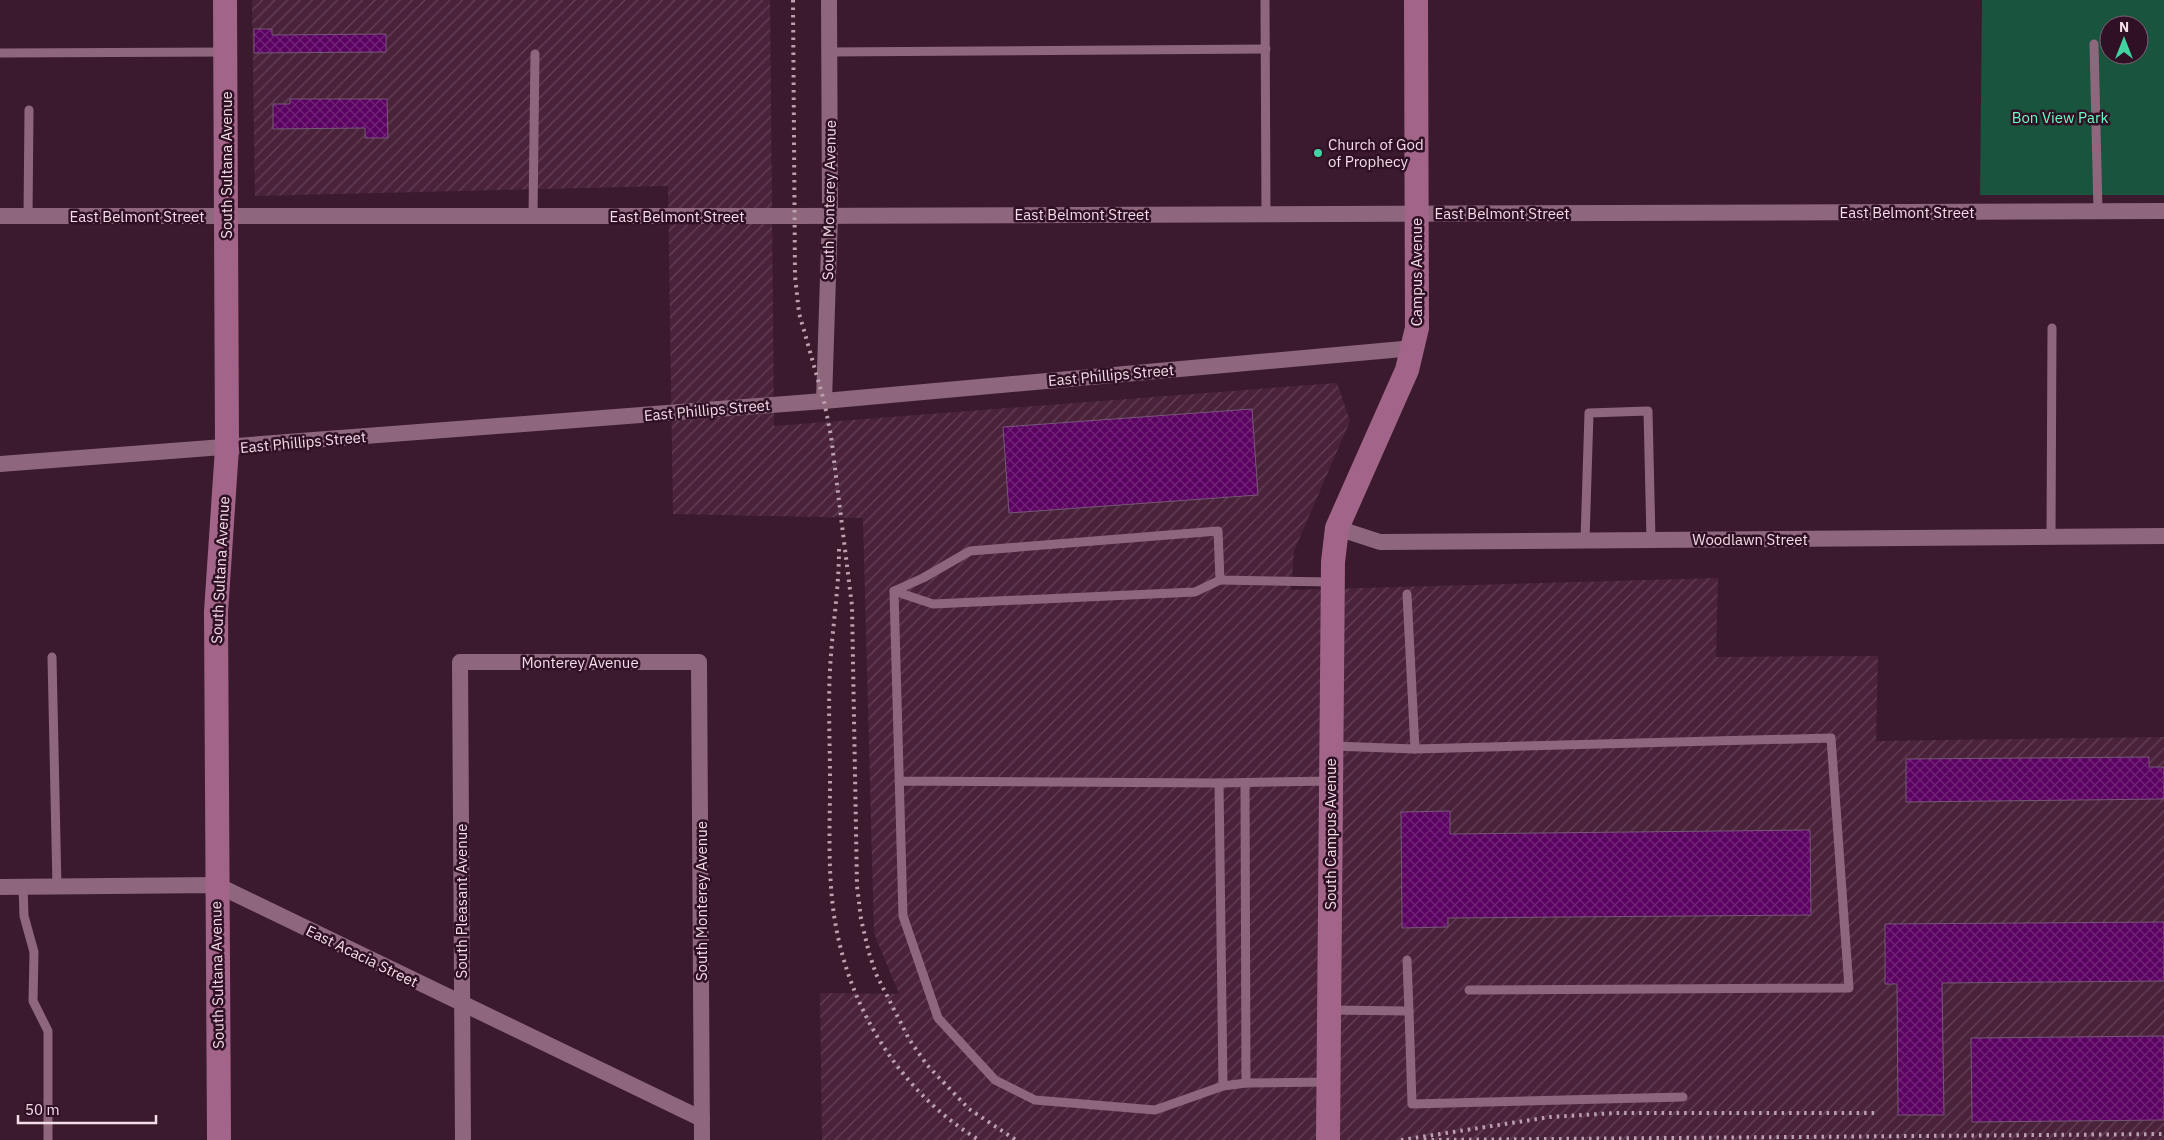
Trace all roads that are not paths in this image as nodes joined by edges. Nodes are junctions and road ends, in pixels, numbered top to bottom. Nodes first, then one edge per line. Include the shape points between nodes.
1 (225, 0) edge
2 (829, 0) edge
3 (1265, 0) edge
4 (1416, 0) edge
5 (2094, 44) dead end
6 (1266, 49) junction
7 (225, 52) junction
8 (829, 52) junction
9 (0, 53) edge
10 (535, 54) dead end
11 (29, 110) dead end
12 (2098, 211) junction
13 (2164, 211) edge
14 (1417, 213) junction
15 (1266, 214) junction
16 (226, 215) junction
17 (830, 215) junction
18 (0, 216) edge
19 (28, 216) junction
20 (533, 216) junction
21 (2052, 328) dead end
22 (1414, 348) junction
23 (824, 401) junction
24 (227, 448) junction
25 (0, 464) edge
26 (1337, 528) junction
27 (2164, 536) edge
28 (2051, 537) junction
29 (1585, 540) junction
30 (1651, 540) junction
31 (1220, 580) junction
32 (1332, 582) junction
33 (894, 591) junction
34 (1408, 594) dead end
35 (52, 657) dead end
36 (460, 662) joint
37 (699, 662) joint
38 (1330, 746) junction
39 (1414, 749) junction
40 (899, 781) junction
41 (1330, 781) junction
42 (1219, 783) junction
43 (1245, 783) junction
44 (216, 885) junction
45 (0, 887) edge
46 (23, 887) junction
47 (57, 887) junction
48 (1407, 960) dead end
49 (1469, 990) dead end
50 (462, 1004) junction
51 (1328, 1010) junction
52 (1409, 1011) junction
53 (1328, 1082) junction
54 (1246, 1083) junction
55 (1224, 1086) junction
56 (1683, 1097) dead end
57 (702, 1119) junction
58 (48, 1140) edge
59 (219, 1140) edge
60 (462, 1140) edge
61 (702, 1140) edge
62 (1328, 1140) edge

1 - 7 street, South Sultana Avenue
2 - 8 street, South Monterey Avenue
3 - 6 lane
4 - 14 street, Campus Avenue
5 - 12 lane
6 - 8 lane
6 - 15 lane
7 - 9 lane
7 - 16 street, South Sultana Avenue
8 - 17 street, South Monterey Avenue
10 - 20 lane
11 - 19 lane
12 - 13 street, East Belmont Street
12 - 14 street, East Belmont Street
14 - 15 street, East Belmont Street
14 - 22 street, Campus Avenue via 1417,328
15 - 17 street, East Belmont Street
16 - 19 street, East Belmont Street
16 - 20 street, East Belmont Street
16 - 24 street, South Sultana Avenue
17 - 20 street, East Belmont Street
17 - 23 street, South Monterey Avenue
18 - 19 street, East Belmont Street
21 - 28 lane
22 - 23 street, East Phillips Street
22 - 26 street, Campus Avenue
23 - 24 street, East Phillips Street
24 - 25 street, East Phillips Street
24 - 44 street, South Sultana Avenue via 216,612
26 - 29 street, Woodlawn Street via 1380,542
26 - 32 street, South Campus Avenue
27 - 28 street, Woodlawn Street
28 - 30 street, Woodlawn Street
29 - 30 street, Woodlawn Street
29 - 30 lane via 1589,413 1648,411
31 - 32 lane
31 - 33 lane via 1195,592 933,604
31 - 33 lane via 1218,531 970,551
32 - 38 street, South Campus Avenue
33 - 40 lane
34 - 39 lane
35 - 47 lane
36 - 37 street, Monterey Avenue
36 - 50 street, South Pleasant Avenue
37 - 57 street, South Monterey Avenue
38 - 39 lane
38 - 41 street, South Campus Avenue
39 - 49 lane via 1831,738 1849,988
40 - 42 lane
40 - 55 lane via 903,916 938,1018 995,1080 1035,1100 1156,1110
41 - 43 lane
41 - 51 street, South Campus Avenue
42 - 43 lane
42 - 55 lane
43 - 54 lane
44 - 47 street, East Acacia Street
44 - 50 street, East Acacia Street
44 - 59 street, South Sultana Avenue
45 - 46 street, East Acacia Street
46 - 47 street, East Acacia Street
46 - 58 lane via 24,916 34,952 33,1001 48,1031
48 - 52 lane
50 - 57 street, East Acacia Street
50 - 60 street, South Pleasant Avenue
51 - 52 lane
51 - 53 street, South Campus Avenue
52 - 56 lane via 1412,1104
53 - 54 lane
53 - 62 street, South Campus Avenue
54 - 55 lane
57 - 61 street, South Monterey Avenue

